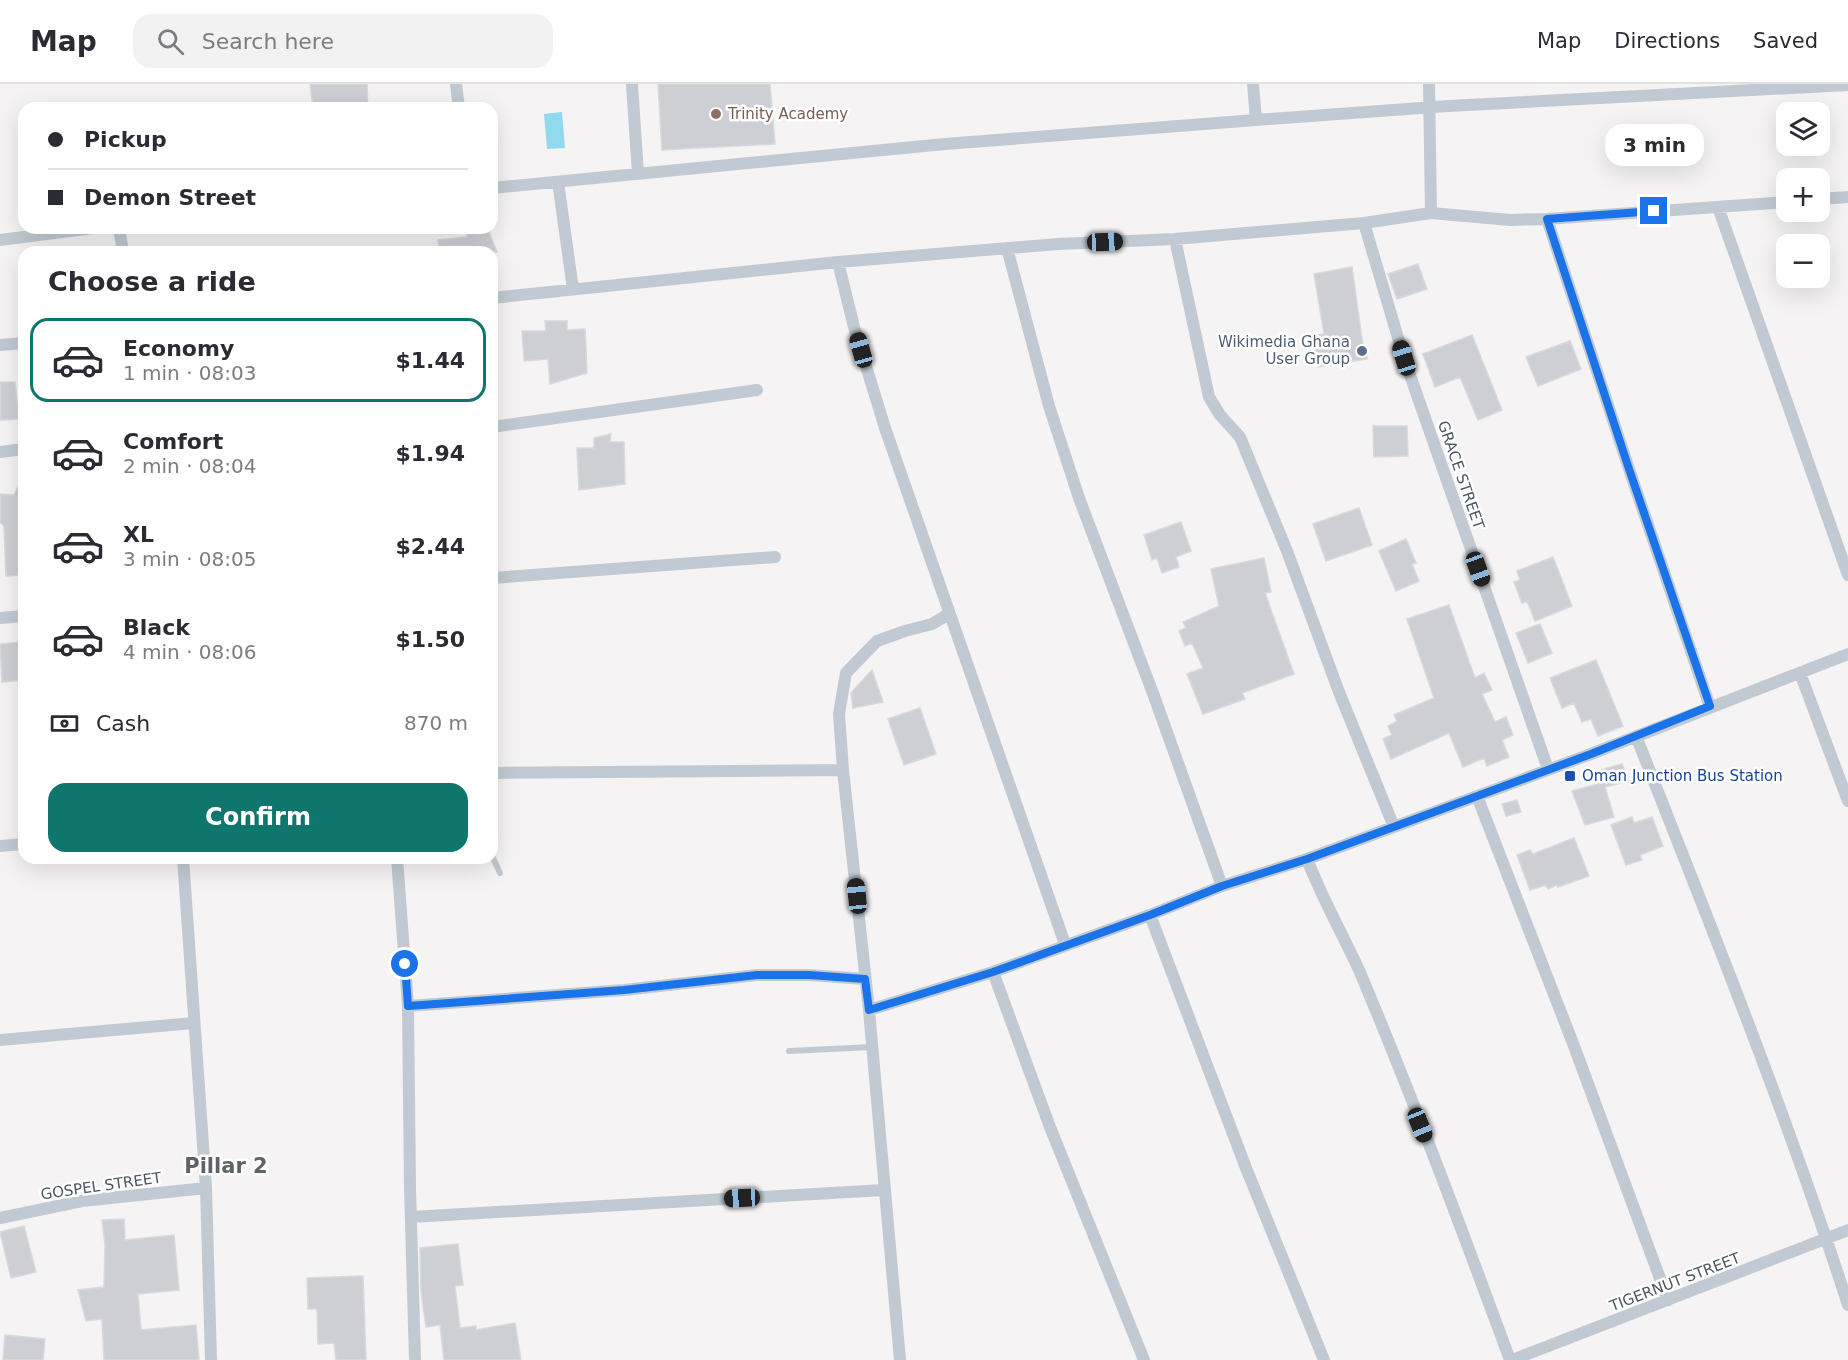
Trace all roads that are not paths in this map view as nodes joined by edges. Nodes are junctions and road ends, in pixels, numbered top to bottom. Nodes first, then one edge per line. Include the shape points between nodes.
1 (456, 84) edge
2 (632, 84) edge
3 (1253, 84) edge
4 (1429, 84) edge
5 (1848, 85) edge
6 (1672, 89) edge
7 (458, 102) edge
8 (1428, 107) junction
9 (1256, 120) junction
10 (638, 174) junction
11 (558, 182) junction
12 (498, 187) edge
13 (1848, 197) edge
14 (1830, 198) edge
15 (1776, 203) edge
16 (1718, 207) junction
17 (1431, 213) junction
18 (1547, 219) junction
19 (1364, 223) junction
20 (46, 234) edge
21 (0, 240) edge
22 (1175, 240) junction
23 (1007, 248) junction
24 (838, 262) junction
25 (573, 289) junction
26 (498, 297) edge
27 (18, 344) edge
28 (0, 345) edge
29 (757, 390) dead end
30 (498, 426) edge
31 (18, 450) edge
32 (0, 452) edge
33 (775, 557) dead end
34 (1848, 575) edge
35 (498, 578) edge
36 (949, 614) junction
37 (18, 616) edge
38 (0, 618) edge
39 (1848, 654) edge
40 (1800, 673) junction
41 (1710, 706) junction
42 (1635, 736) junction
43 (1548, 769) junction
44 (843, 770) junction
45 (498, 772) edge
46 (1477, 796) junction
47 (1848, 801) edge
48 (1394, 827) junction
49 (18, 844) edge
50 (0, 846) edge
51 (1307, 859) junction
52 (183, 864) edge
53 (397, 864) edge
54 (496, 864) edge
55 (501, 873) dead end
56 (1222, 886) junction
57 (1150, 915) junction
58 (1065, 944) junction
59 (993, 972) junction
60 (865, 979) junction
61 (408, 1006) junction
62 (869, 1010) junction
63 (194, 1023) junction
64 (0, 1040) edge
65 (872, 1047) junction
66 (789, 1051) dead end
67 (206, 1188) junction
68 (884, 1190) junction
69 (411, 1217) junction
70 (0, 1218) edge
71 (1848, 1230) edge
72 (1827, 1239) junction
73 (1668, 1300) junction
74 (1848, 1305) edge
75 (211, 1360) edge
76 (415, 1360) edge
77 (900, 1360) edge
78 (1144, 1360) edge
79 (1324, 1360) edge
80 (1511, 1360) edge

1 - 7 street
2 - 10 street
3 - 9 street
4 - 8 street
5 - 6 street
6 - 8 street
8 - 9 street
8 - 17 street
9 - 10 street via 945,144
10 - 11 street
11 - 12 street
11 - 25 street
13 - 14 street
15 - 16 street
16 - 18 street
16 - 34 street
17 - 18 street
17 - 19 street
18 - 41 street
19 - 22 street
19 - 43 street, GRACE STREET via 1404,358
20 - 21 street
22 - 23 street
22 - 48 street via 1209,397 1240,437
23 - 24 street
23 - 56 street via 1049,406 1079,498
24 - 25 street
24 - 36 street via 885,428
25 - 26 street
27 - 28 street
29 - 30 street
31 - 32 street
33 - 35 street
36 - 44 street via 932,624 878,641 846,673 839,714
36 - 58 street
37 - 38 street
39 - 40 street
40 - 41 street
40 - 47 street
41 - 42 street
42 - 43 street
42 - 72 street via 1731,978
43 - 46 street
44 - 45 street
44 - 60 street
46 - 48 street
46 - 73 street
48 - 51 street
49 - 50 street
51 - 56 street
51 - 80 street via 1358,970
52 - 63 street
53 - 61 street
54 - 55 lane
56 - 57 street
57 - 58 street
57 - 79 street
58 - 59 street
59 - 62 street
59 - 78 street via 1050,1127
60 - 61 street via 757,975 624,990
60 - 62 street
61 - 69 street
62 - 65 street
63 - 64 street
63 - 67 street
65 - 66 lane
65 - 68 street
67 - 70 street, GOSPEL STREET via 82,1201
67 - 75 street
68 - 69 street
68 - 77 street
69 - 76 street
71 - 72 street, TIGERNUT STREET
72 - 73 street, TIGERNUT STREET
72 - 74 street
73 - 80 street, TIGERNUT STREET

